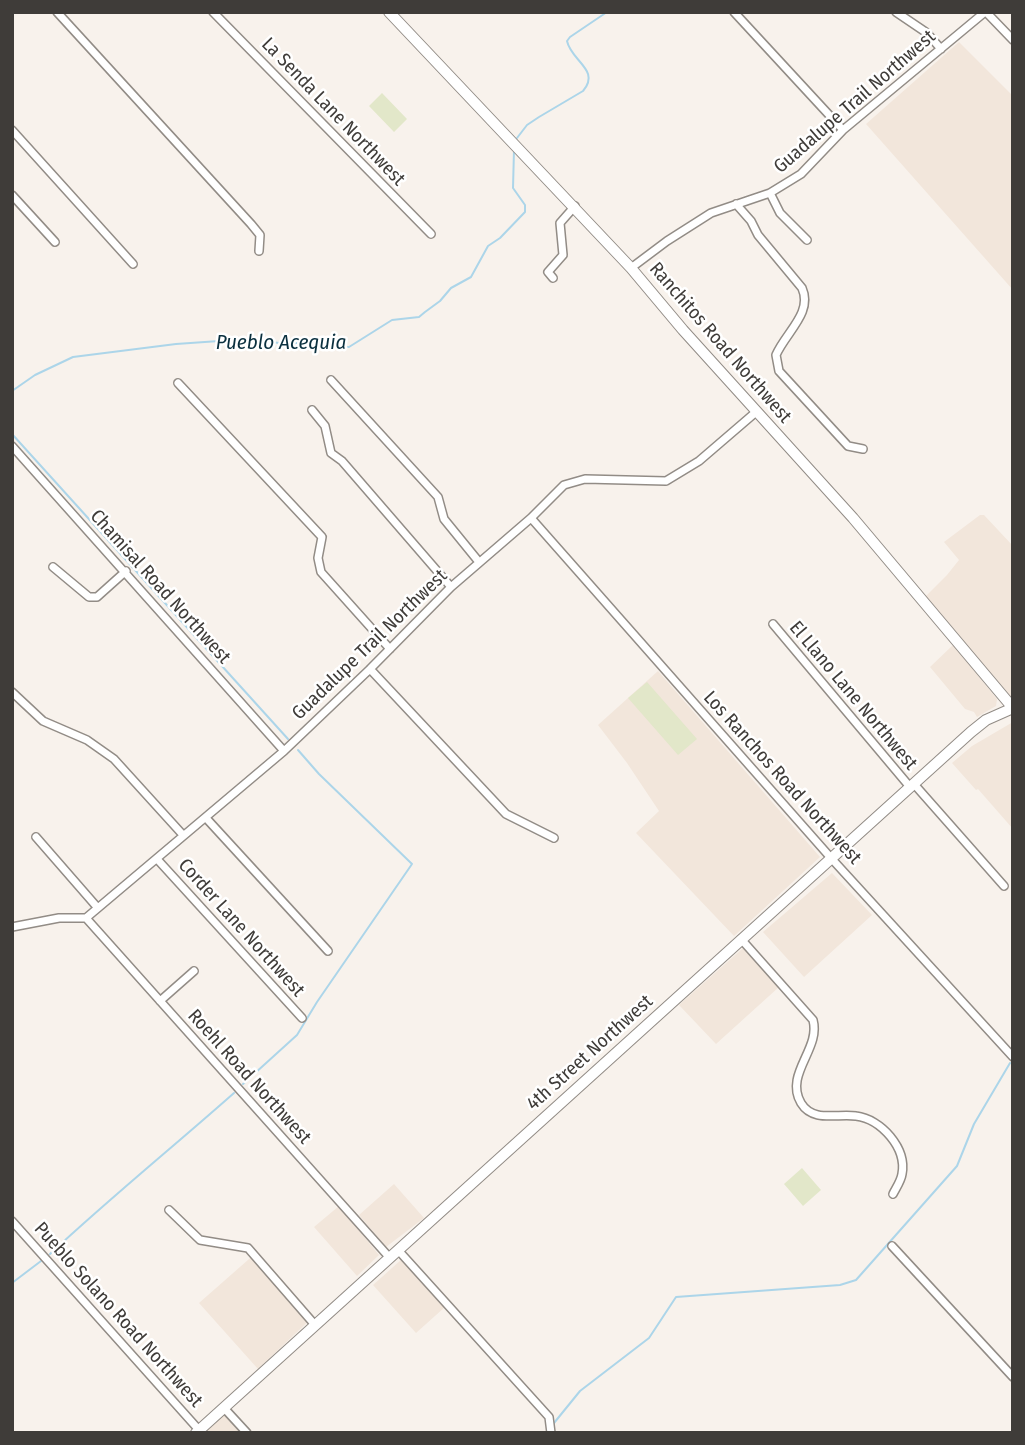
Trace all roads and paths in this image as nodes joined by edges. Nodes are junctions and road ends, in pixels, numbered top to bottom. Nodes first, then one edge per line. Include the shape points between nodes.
1 (57, 12) edge
2 (213, 12) edge
3 (389, 12) edge
4 (734, 12) edge
5 (896, 12) edge
6 (986, 12) edge
7 (1013, 40) edge
8 (941, 49) junction
9 (12, 130) edge
10 (843, 131) junction
11 (770, 192) junction
12 (12, 195) edge
13 (736, 204) junction
14 (575, 206) junction
15 (430, 234) dead end
16 (807, 240) dead end
17 (55, 242) dead end
18 (258, 251) dead end
19 (133, 264) dead end
20 (631, 268) junction
21 (554, 278) dead end
22 (331, 380) dead end
23 (178, 383) dead end
24 (312, 410) dead end
25 (756, 412) junction
26 (12, 446) edge
27 (863, 449) dead end
28 (531, 518) junction
29 (479, 562) junction
30 (53, 567) dead end
31 (126, 571) junction
32 (451, 587) junction
33 (773, 624) dead end
34 (390, 649) junction
35 (370, 669) junction
36 (12, 692) edge
37 (1013, 708) edge
38 (284, 751) junction
39 (912, 785) junction
40 (206, 818) junction
41 (183, 835) junction
42 (36, 837) dead end
43 (554, 838) dead end
44 (831, 858) junction
45 (157, 859) junction
46 (1004, 886) dead end
47 (97, 907) junction
48 (86, 918) junction
49 (12, 927) edge
50 (741, 939) junction
51 (328, 951) dead end
52 (194, 971) dead end
53 (160, 1001) junction
54 (302, 1018) dead end
55 (1013, 1057) edge
56 (893, 1194) dead end
57 (169, 1210) dead end
58 (12, 1221) edge
59 (892, 1246) dead end
60 (398, 1250) junction
61 (389, 1257) junction
62 (316, 1325) junction
63 (1013, 1377) edge
64 (224, 1408) junction
65 (198, 1431) edge
66 (247, 1433) edge
67 (551, 1433) edge

1 - 18 street via 251,224 260,235
2 - 15 street, La Senda Lane Northwest
3 - 14 main road, Ranchitos Road Northwest
4 - 10 street
5 - 8 street
6 - 7 street
6 - 8 street, Guadalupe Trail Northwest
8 - 10 street, Guadalupe Trail Northwest
9 - 19 street
10 - 11 street, Guadalupe Trail Northwest via 801,174
11 - 13 street, Guadalupe Trail Northwest
11 - 16 street via 780,213
12 - 17 street
13 - 20 street, Guadalupe Trail Northwest via 702,218
13 - 27 street via 806,297 803,312 776,355 779,371 848,446
14 - 20 main road, Ranchitos Road Northwest
14 - 21 street via 560,223 563,255 548,272
20 - 25 main road, Ranchitos Road Northwest
22 - 29 street via 438,497 444,519
23 - 34 street via 322,537 321,572
24 - 32 street via 325,426 331,453
25 - 28 street, Guadalupe Trail Northwest via 699,461 666,481 585,479 564,485
25 - 37 main road, Ranchitos Road Northwest via 862,528
26 - 31 street, Chamisal Road Northwest
28 - 29 street, Guadalupe Trail Northwest
28 - 44 street, Los Ranchos Road Northwest
29 - 32 street, Guadalupe Trail Northwest
30 - 31 street via 89,597 97,597
31 - 38 street, Chamisal Road Northwest
32 - 34 street, Guadalupe Trail Northwest
33 - 39 street, El Llano Lane Northwest
34 - 35 street, Guadalupe Trail Northwest
35 - 38 street, Guadalupe Trail Northwest
35 - 43 street via 506,814
36 - 41 street via 43,721 87,740 114,759
37 - 39 main road, 4th Street Northwest via 986,720
38 - 40 street, Guadalupe Trail Northwest
39 - 44 main road, 4th Street Northwest
39 - 46 street, El Llano Lane Northwest
40 - 41 street, Guadalupe Trail Northwest
40 - 51 street
41 - 45 street, Guadalupe Trail Northwest
42 - 47 street
44 - 50 main road, 4th Street Northwest
44 - 55 street, Los Ranchos Road Northwest
45 - 47 street, Guadalupe Trail Northwest
45 - 54 street, Corder Lane Northwest
47 - 48 street, Guadalupe Trail Northwest
48 - 49 street
48 - 53 street, Roehl Road Northwest
50 - 56 street via 813,1020 814,1036 796,1082 799,1100 814,1113 856,1116 883,1129 900,1154 902,1173
50 - 60 main road, 4th Street Northwest
52 - 53 street
53 - 61 street, Roehl Road Northwest
57 - 62 street via 200,1240 248,1248
58 - 65 street, Pueblo Solano Road Northwest
59 - 63 street
60 - 61 main road, 4th Street Northwest
60 - 67 street via 549,1417
61 - 62 main road, 4th Street Northwest
62 - 64 main road, 4th Street Northwest
64 - 65 main road, 4th Street Northwest
64 - 66 street, Pueblo Solano Road Northwest

